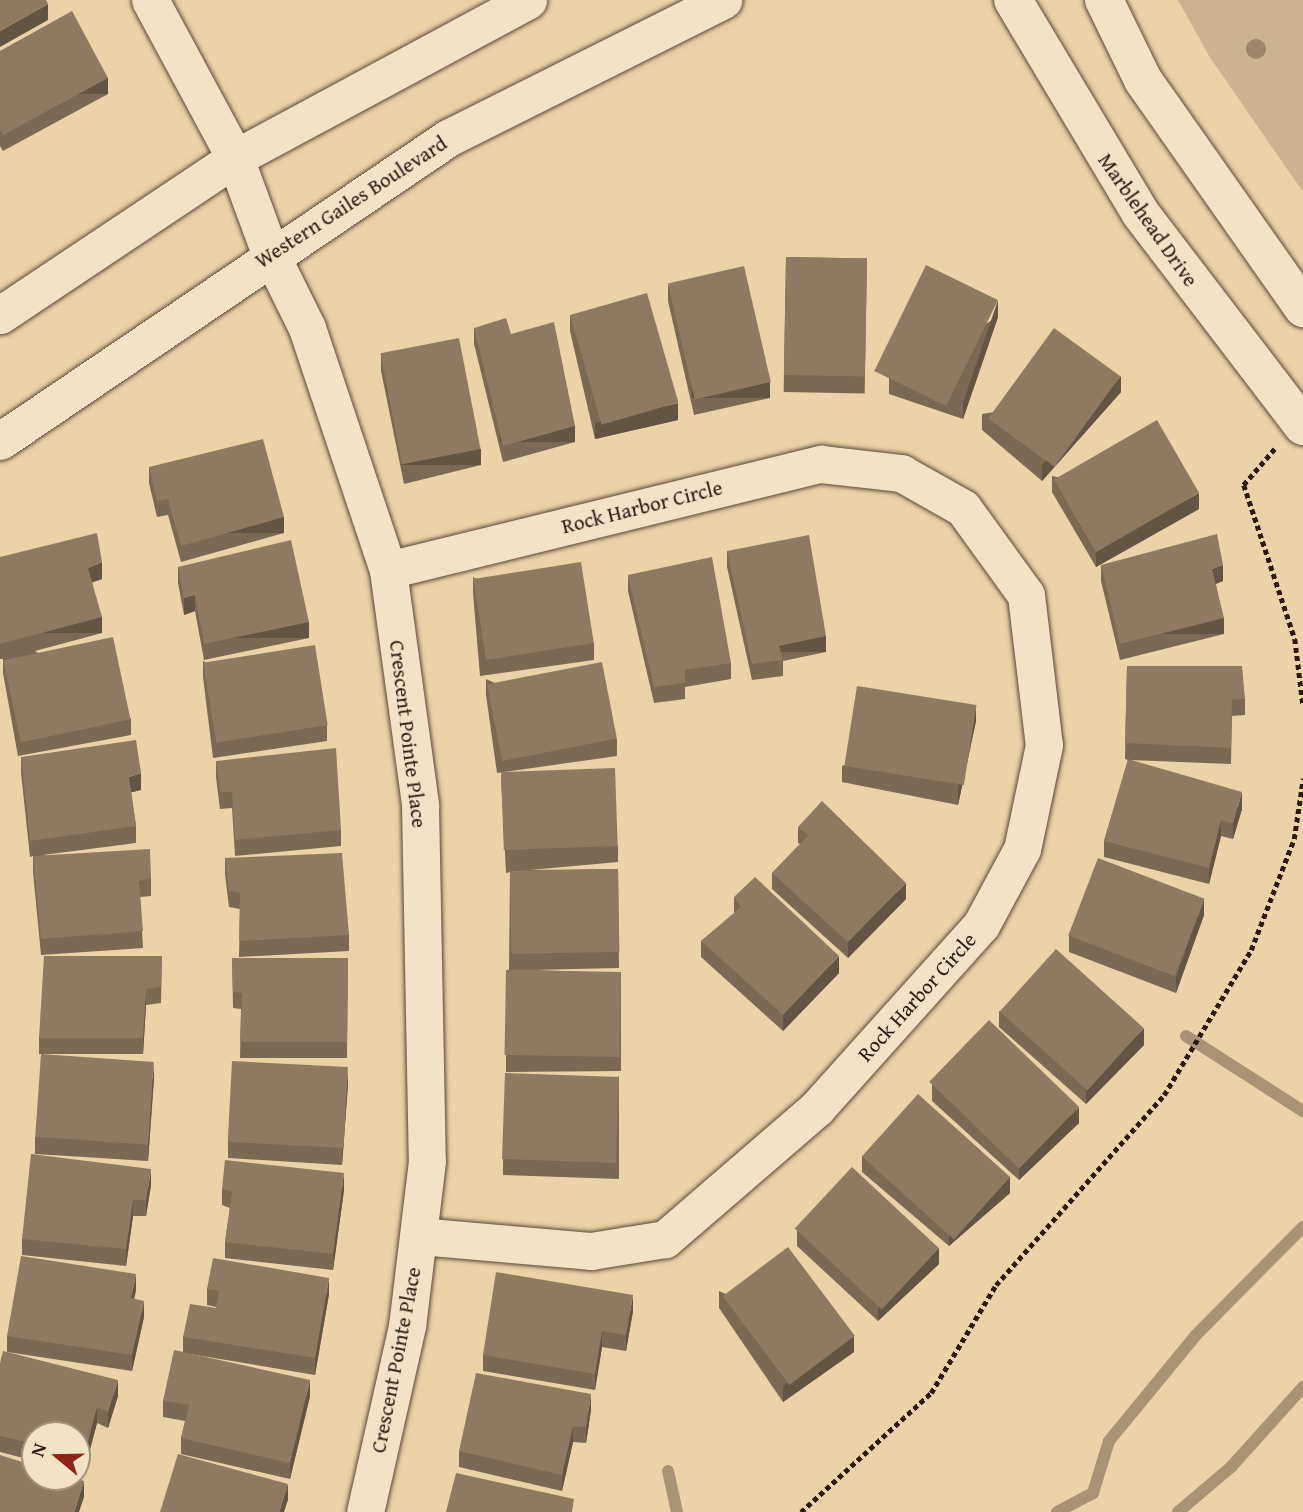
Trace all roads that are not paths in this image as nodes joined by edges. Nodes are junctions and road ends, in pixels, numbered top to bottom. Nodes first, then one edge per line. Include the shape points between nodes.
1 (150, 0) edge
2 (528, 0) edge
3 (723, 0) edge
4 (1013, 0) edge
5 (1104, 0) edge
6 (235, 158) junction
7 (270, 253) junction
8 (1303, 307) edge
9 (0, 315) edge
10 (1290, 437) edge
11 (0, 441) edge
12 (388, 570) junction
13 (419, 1236) junction
14 (365, 1512) edge

1 - 6 street, Crescent Pointe Place
2 - 6 street
3 - 7 street, Western Gailes Boulevard via 448,138
4 - 10 street, Marblehead Drive via 1141,214
5 - 8 street via 1158,103
6 - 7 street, Crescent Pointe Place
6 - 9 street
7 - 11 street, Western Gailes Boulevard
7 - 12 street, Crescent Pointe Place via 307,328
12 - 13 street, Crescent Pointe Place via 421,819 428,984
12 - 13 street, Rock Harbor Circle via 821,464 901,473 963,508 1026,595 1044,745 1022,849 981,925 817,1108 665,1239 591,1251
13 - 14 street, Crescent Pointe Place via 407,1326

